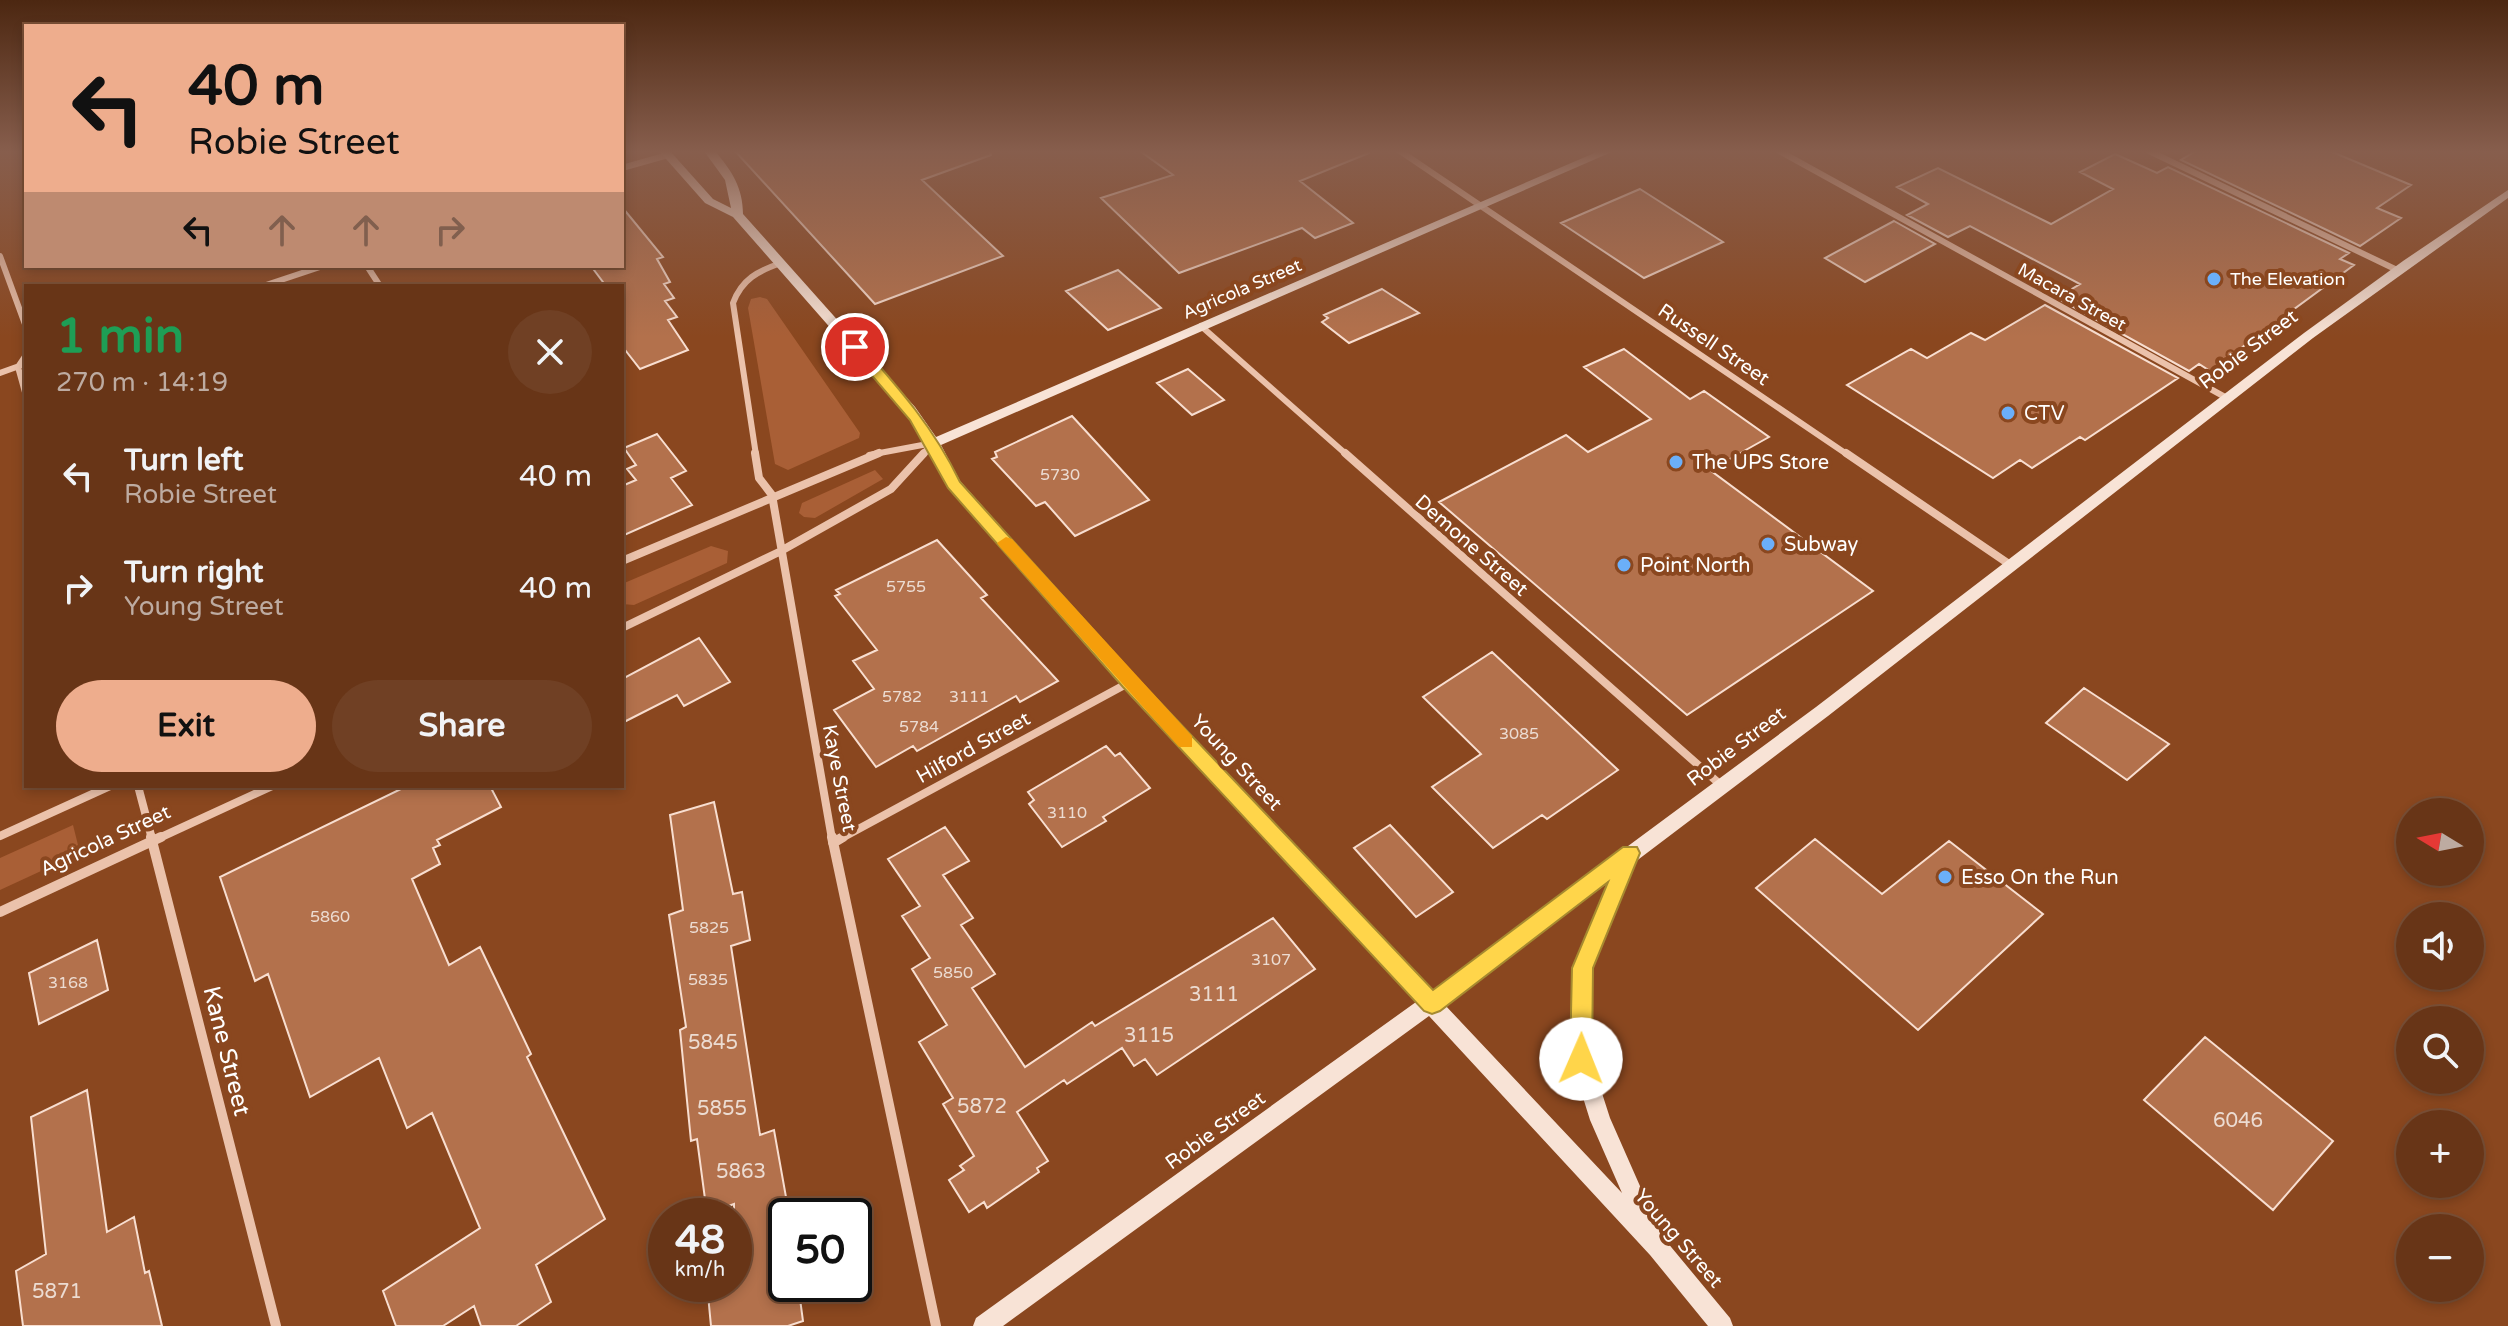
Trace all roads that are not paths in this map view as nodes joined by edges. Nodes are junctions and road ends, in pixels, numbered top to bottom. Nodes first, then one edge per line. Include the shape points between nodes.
1 (733, 213) edge
2 (1464, 213) edge
3 (1490, 213) edge
4 (1891, 213) edge
5 (2278, 213) edge
6 (2478, 213) edge
7 (737, 215) joint
8 (0, 256) edge
9 (781, 263) junction
10 (312, 268) edge
11 (2395, 269) junction
12 (268, 284) edge
13 (24, 322) edge
14 (1201, 326) junction
15 (22, 366) edge
16 (0, 373) edge
17 (2225, 397) junction
18 (933, 443) junction
19 (772, 495) junction
20 (779, 552) junction
21 (624, 560) edge
22 (2009, 564) junction
23 (624, 627) edge
24 (1130, 682) junction
25 (1723, 787) junction
26 (106, 788) edge
27 (139, 788) edge
28 (268, 788) edge
29 (0, 836) edge
30 (153, 840) junction
31 (833, 843) junction
32 (1630, 853) junction
33 (0, 912) edge
34 (1432, 1004) junction
35 (1658, 1247) junction
36 (276, 1326) edge
37 (936, 1326) edge
38 (984, 1326) edge
39 (1722, 1326) edge

1 - 7 main road, Young Street
2 - 14 main road, Agricola Street
3 - 22 street, Russell Street
4 - 17 street, Macara Street
5 - 11 street
6 - 11 main road, Robie Street
7 - 9 main road, Young Street
8 - 13 street
9 - 18 main road, Young Street
9 - 19 street, Kaye Street via 758,270 738,287 733,303 759,478
10 - 12 street
11 - 17 main road, Robie Street
14 - 18 main road, Agricola Street
14 - 25 street, Demone Street
15 - 16 street
17 - 22 main road, Robie Street
18 - 19 street, Agricola Street via 869,455
18 - 20 street, Agricola Street via 891,489
18 - 24 main road, Young Street via 954,484
19 - 20 street, Kaye Street
19 - 21 street, Agricola Street
20 - 23 street, Agricola Street
20 - 31 street, Kaye Street
22 - 25 main road, Robie Street
24 - 31 street, Hilford Street
24 - 34 main road, Young Street
25 - 32 main road, Robie Street
26 - 29 street
27 - 30 street, Kane Street
28 - 30 street, Agricola Street
30 - 33 street, Agricola Street
30 - 36 street, Kane Street
31 - 37 street, Kaye Street
32 - 34 main road, Robie Street
32 - 35 main road via 1583,968 1581,1059 1600,1120
34 - 35 main road, Young Street
34 - 38 main road, Robie Street
35 - 39 main road, Young Street

